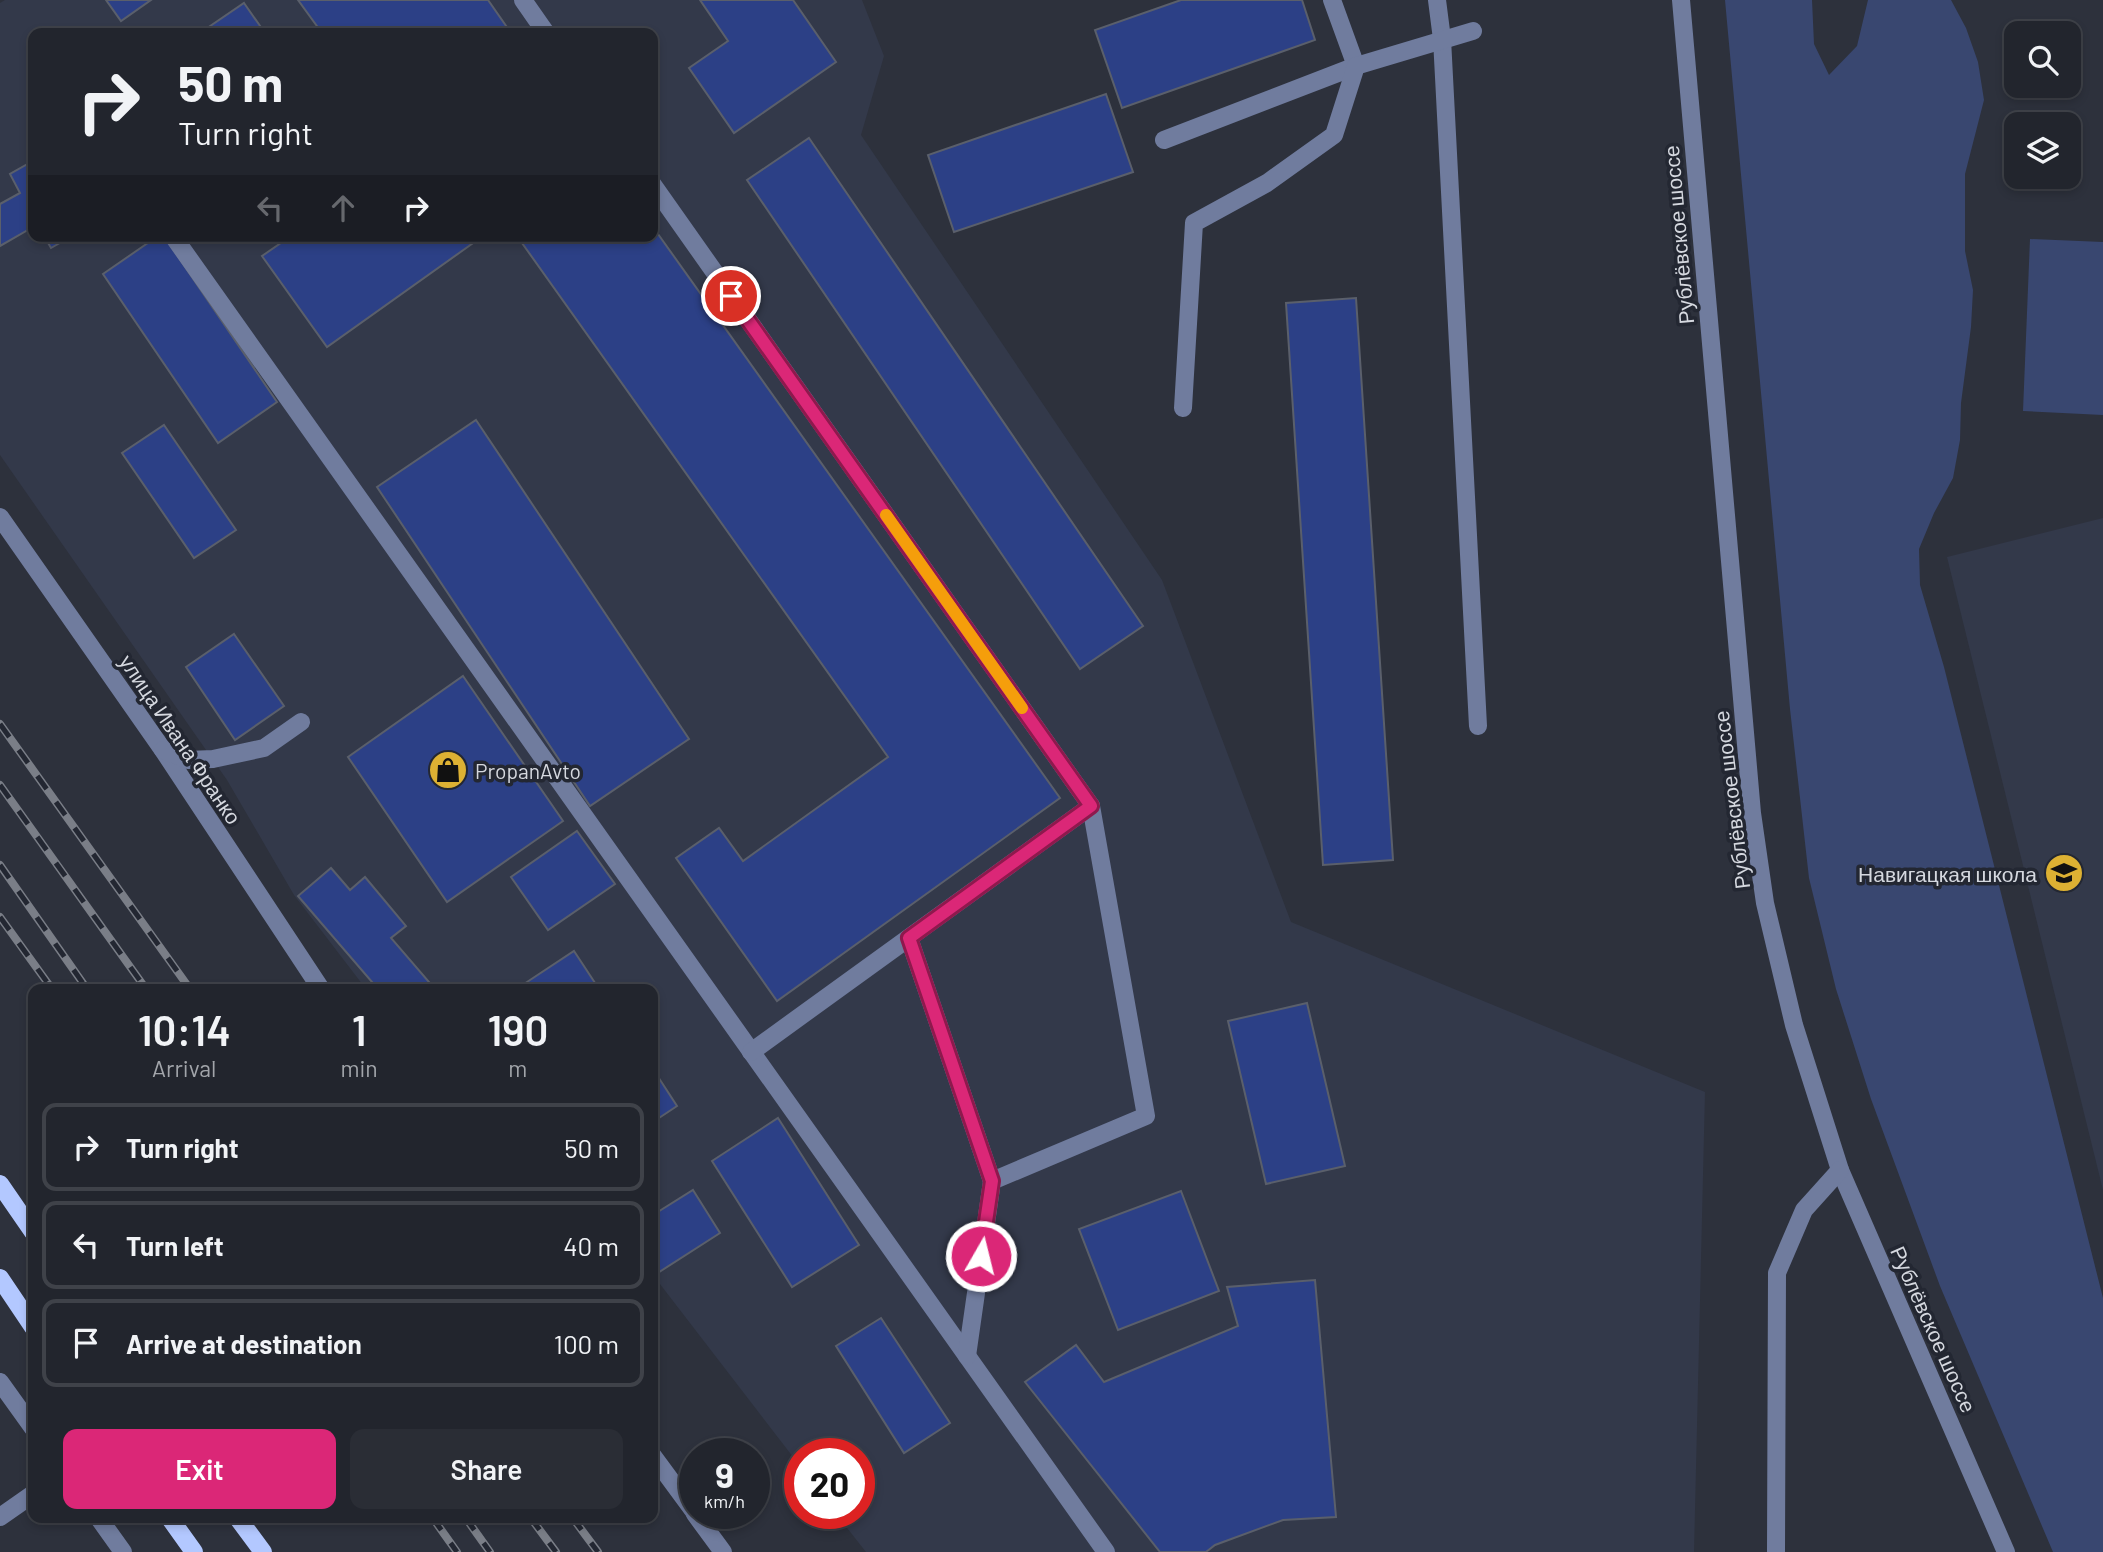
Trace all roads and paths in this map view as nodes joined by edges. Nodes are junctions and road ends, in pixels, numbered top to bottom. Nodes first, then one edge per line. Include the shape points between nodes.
1 (523, 0) edge
2 (1332, 0) edge
3 (1437, 0) edge
4 (1681, 0) edge
5 (543, 28) edge
6 (1472, 31) dead end
7 (1442, 39) junction
8 (1356, 66) junction
9 (1164, 140) dead end
10 (658, 192) edge
11 (177, 242) edge
12 (1183, 408) dead end
13 (0, 517) edge
14 (301, 722) dead end
15 (1478, 726) dead end
16 (163, 750) junction
17 (1091, 806) junction
18 (909, 938) junction
19 (318, 984) edge
20 (751, 1052) junction
21 (1840, 1170) junction
22 (992, 1181) junction
23 (0, 1184) edge
24 (28, 1225) edge
25 (0, 1278) edge
26 (28, 1320) edge
27 (967, 1356) junction
28 (0, 1382) edge
29 (28, 1421) edge
30 (658, 1463) edge
31 (679, 1491) edge
32 (28, 1497) edge
33 (0, 1517) edge
34 (102, 1523) edge
35 (173, 1523) edge
36 (241, 1523) edge
37 (706, 1529) edge
38 (123, 1552) edge
39 (194, 1552) edge
40 (263, 1552) edge
41 (723, 1552) edge
42 (1106, 1552) edge
43 (1776, 1552) edge
44 (2006, 1552) edge

1 - 5 street
2 - 8 street
3 - 7 street
4 - 21 street, Рублёвское шоссе via 1752,813 1765,903 1794,1025
6 - 7 street
7 - 8 street
7 - 15 street
8 - 9 street
8 - 12 street via 1334,135 1266,183 1194,223
10 - 17 street
11 - 20 street
13 - 16 street, улица Ивана Франко
14 - 16 street via 264,748 213,759 188,760
16 - 19 street, улица Ивана Франко
17 - 18 street
17 - 22 street via 1146,1116
18 - 20 street
18 - 22 street
20 - 27 street
21 - 43 street via 1804,1210 1777,1273
21 - 44 street, Рублёвское шоссе
22 - 27 street
23 - 24 main road
25 - 26 main road
27 - 42 street
28 - 29 street
30 - 31 street
32 - 33 street
34 - 38 street
35 - 39 main road
36 - 40 main road
37 - 41 street

